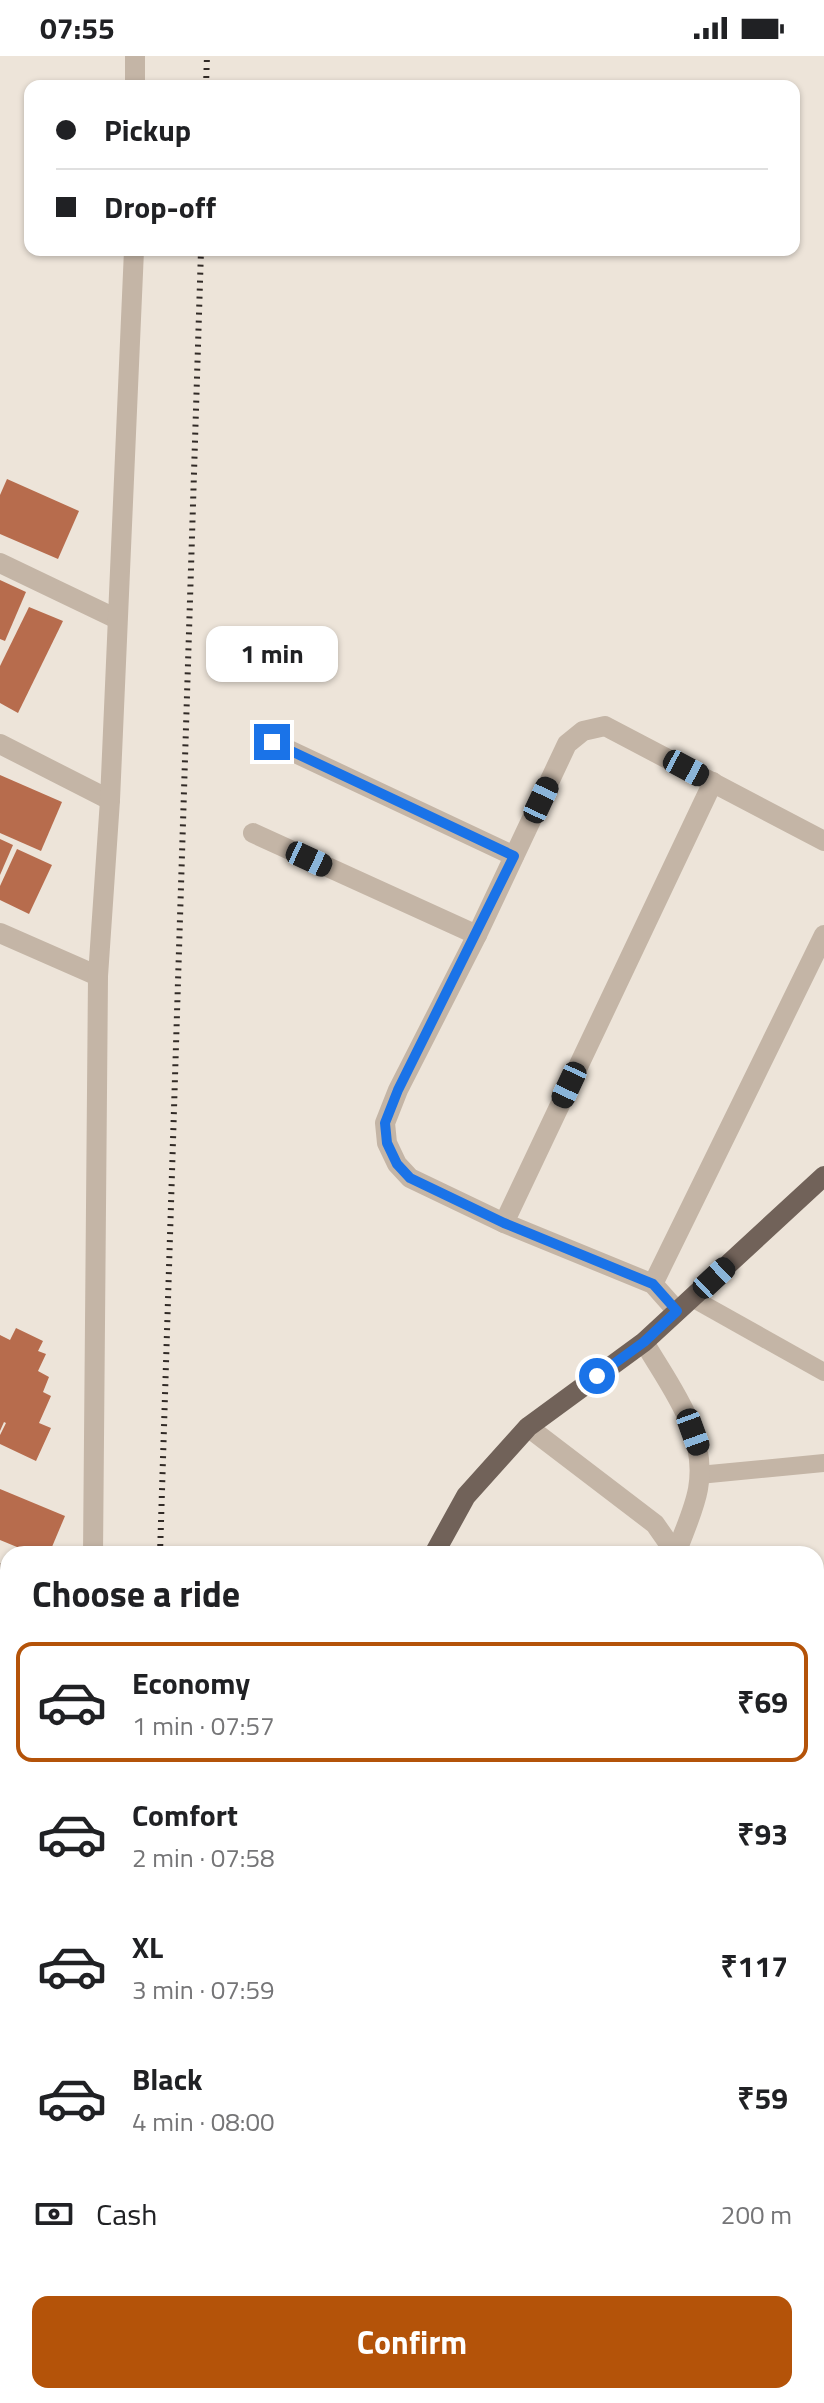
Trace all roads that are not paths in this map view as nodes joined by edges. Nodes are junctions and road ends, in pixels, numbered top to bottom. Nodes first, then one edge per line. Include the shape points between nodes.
1 (135, 56) edge
2 (135, 80) edge
3 (134, 256) edge
4 (0, 563) edge
5 (117, 619) junction
6 (272, 742) dead end
7 (0, 744) edge
8 (713, 782) junction
9 (110, 800) junction
10 (253, 833) dead end
11 (824, 841) edge
12 (514, 856) junction
13 (0, 933) edge
14 (477, 935) junction
15 (824, 935) edge
16 (98, 976) junction
17 (824, 1176) edge
18 (504, 1223) junction
19 (653, 1284) junction
20 (684, 1305) junction
21 (644, 1342) junction
22 (824, 1372) edge
23 (528, 1427) junction
24 (824, 1463) edge
25 (699, 1475) junction
26 (93, 1546) edge
27 (438, 1546) edge
28 (670, 1546) edge
29 (679, 1546) edge

1 - 2 street
3 - 5 street
4 - 5 street
5 - 9 street
6 - 12 street
7 - 9 street
8 - 11 street
8 - 12 street via 605,726 583,731 567,744
8 - 18 street
9 - 16 street
10 - 14 street
12 - 14 street
13 - 16 street
14 - 18 street via 385,1123 387,1143 410,1178
15 - 19 street
16 - 26 street
17 - 20 main road
18 - 19 street
19 - 20 street
20 - 21 main road
20 - 22 lane
21 - 23 main road
21 - 25 street via 686,1412 700,1452
23 - 27 main road via 466,1496
23 - 28 street via 655,1524
24 - 25 lane
25 - 29 street

